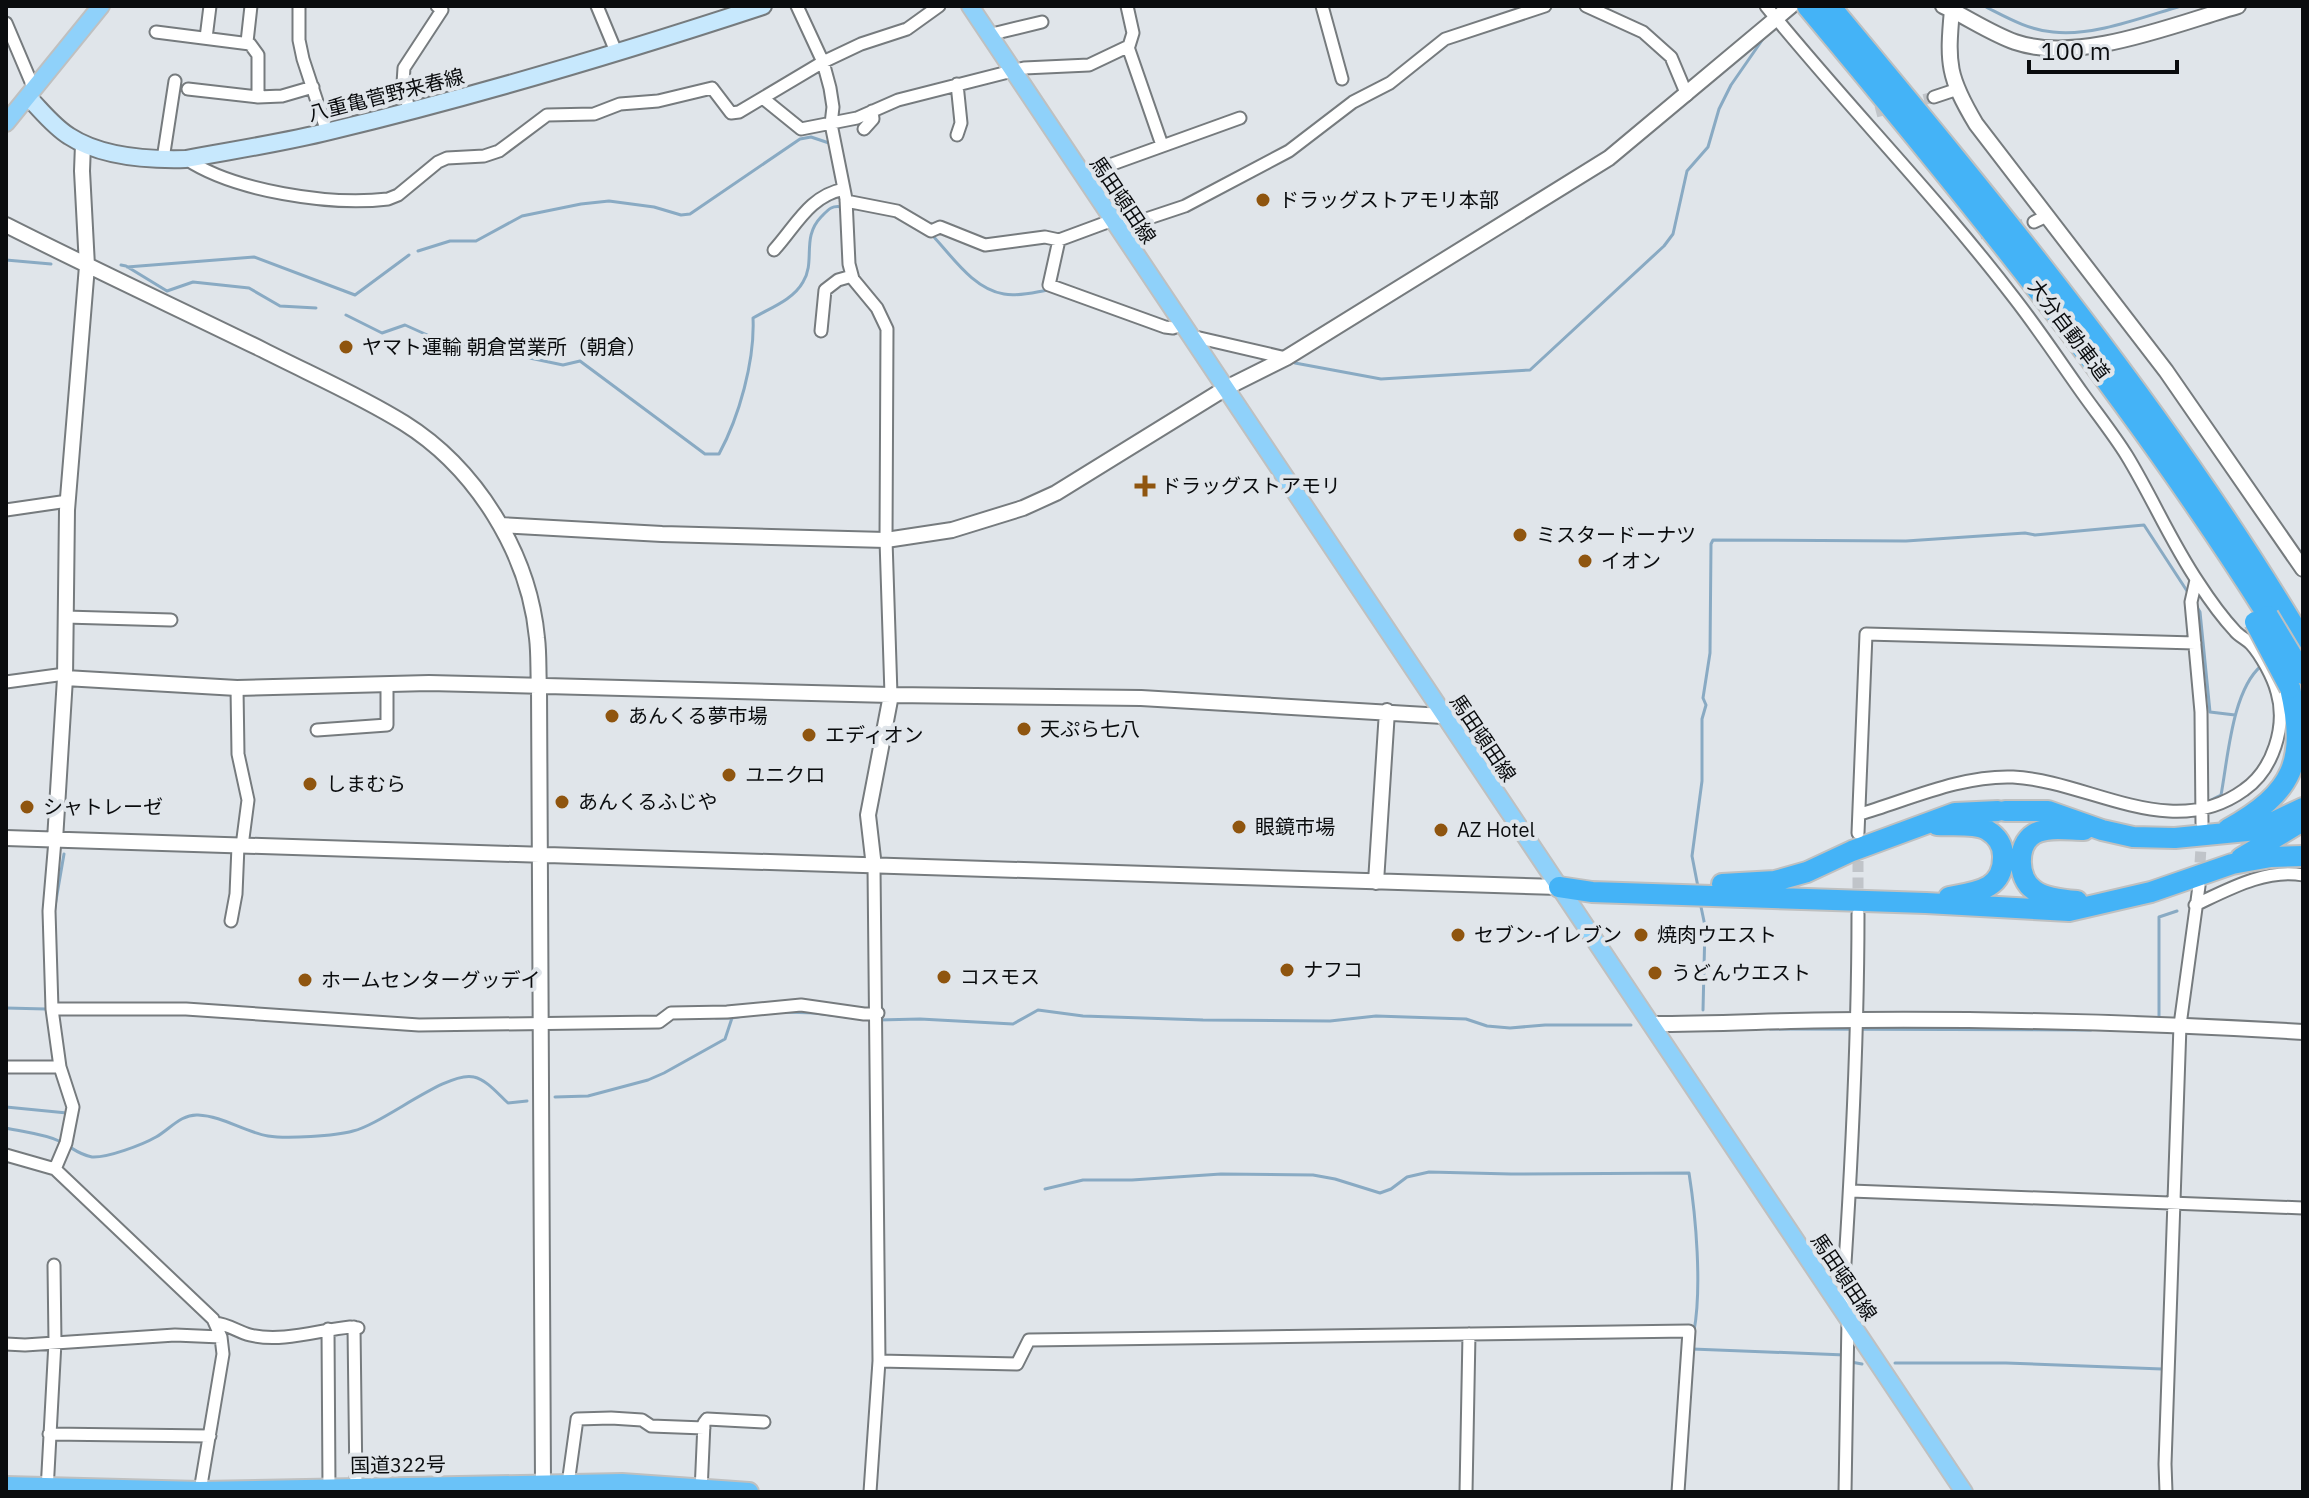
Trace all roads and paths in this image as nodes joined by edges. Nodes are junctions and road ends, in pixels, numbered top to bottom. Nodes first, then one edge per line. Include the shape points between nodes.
1 (101, 6) edge
2 (210, 6) edge
3 (251, 6) edge
4 (299, 6) edge
5 (437, 6) edge
6 (597, 6) edge
7 (763, 6) edge
8 (797, 6) edge
9 (939, 6) edge
10 (970, 6) edge
11 (1127, 6) edge
12 (1322, 6) edge
13 (1545, 6) edge
14 (1586, 6) edge
15 (1791, 6) edge
16 (2238, 6) edge
17 (1949, 7) edge
18 (1822, 10) edge
19 (1771, 12) edge
20 (1042, 22) dead end
21 (6, 23) edge
22 (156, 32) dead end
23 (988, 35) junction
24 (206, 38) junction
25 (247, 42) junction
26 (1128, 47) junction
27 (617, 54) junction
28 (823, 62) junction
29 (1012, 71) junction
30 (1342, 79) dead end
31 (175, 81) dead end
32 (957, 84) junction
33 (313, 87) junction
34 (188, 89) dead end
35 (1955, 90) junction
36 (31, 93) junction
37 (1687, 95) junction
38 (258, 97) junction
39 (1934, 97) tunnel mouth
40 (764, 99) junction
41 (409, 110) junction
42 (872, 111) junction
43 (1876, 112) tunnel mouth
44 (1863, 117) junction
45 (1240, 118) dead end
46 (6, 123) edge
47 (831, 124) junction
48 (864, 129) dead end
49 (327, 132) junction
50 (957, 135) dead end
51 (83, 144) junction
52 (1162, 145) junction
53 (163, 159) junction
54 (186, 159) junction
55 (1082, 175) junction
56 (845, 201) junction
57 (1113, 220) junction
58 (6, 225) edge
59 (1980, 234) tunnel mouth
60 (1967, 237) junction
61 (1059, 240) junction
62 (774, 250) dead end
63 (87, 266) junction
64 (852, 276) junction
65 (1187, 330) junction
66 (821, 331) dead end
67 (1286, 358) junction
68 (1226, 388) junction
69 (68, 501) junction
70 (6, 510) edge
71 (500, 525) junction
72 (886, 540) junction
73 (2303, 569) edge
74 (2194, 591) junction
75 (2274, 610) junction
76 (65, 617) junction
77 (171, 620) dead end
78 (2303, 631) edge
79 (2303, 641) edge
80 (2195, 643) junction
81 (2303, 659) edge
82 (65, 676) junction
83 (2288, 680) edge
84 (6, 682) edge
85 (387, 684) junction
86 (539, 687) junction
87 (237, 688) junction
88 (891, 695) junction
89 (1387, 711) junction
90 (1443, 716) junction
91 (317, 730) dead end
92 (2303, 808) edge
93 (2204, 809) junction
94 (1860, 814) junction
95 (2303, 821) edge
96 (1921, 824) junction
97 (2210, 829) junction
98 (2102, 830) junction
99 (1858, 833) tunnel mouth
100 (6, 838) edge
101 (55, 840) junction
102 (240, 846) junction
103 (540, 856) junction
104 (2303, 856) edge
105 (2232, 864) junction
106 (874, 867) junction
107 (2303, 875) edge
108 (1376, 882) junction
109 (2199, 886) tunnel mouth
110 (1559, 887) junction
111 (1926, 903) junction
112 (2101, 903) junction
113 (2195, 905) junction
114 (1858, 914) tunnel mouth
115 (231, 921) dead end
116 (52, 1009) junction
117 (878, 1018) junction
118 (1858, 1020) junction
119 (539, 1024) junction
120 (1652, 1024) junction
121 (2180, 1025) junction
122 (2303, 1032) edge
123 (6, 1067) edge
124 (60, 1067) junction
125 (6, 1155) edge
126 (55, 1169) junction
127 (1851, 1191) junction
128 (2174, 1202) junction
129 (2303, 1208) edge
130 (54, 1265) dead end
131 (1845, 1314) junction
132 (215, 1323) junction
133 (328, 1329) junction
134 (1469, 1334) junction
135 (221, 1337) junction
136 (55, 1342) junction
137 (6, 1344) edge
138 (879, 1361) junction
139 (764, 1422) dead end
140 (704, 1428) junction
141 (49, 1434) junction
142 (210, 1436) junction
143 (6, 1486) edge
144 (556, 1486) edge
145 (329, 1488) junction
146 (368, 1489) edge
147 (47, 1490) edge
148 (701, 1490) edge
149 (200, 1491) edge
150 (749, 1492) edge
151 (870, 1492) edge
152 (1466, 1492) edge
153 (1678, 1492) edge
154 (1845, 1492) edge
155 (1964, 1492) edge
156 (2166, 1492) edge

1 - 36 main road
2 - 24 street
3 - 25 street
4 - 33 street via 299,40
5 - 41 street via 442,10 404,68
6 - 27 street
7 - 27 main road, 八重亀菅野来春線
8 - 28 street
9 - 28 street via 907,29
10 - 23 main road, 馬田頓田線
11 - 26 street via 1133,33
12 - 30 street
13 - 57 street via 1445,39 1289,151 1185,206 1143,220
14 - 37 street via 1643,32 1671,57
15 - 19 street
16 - 17 street via 2090,48 2054,50 2016,42
17 - 35 street via 1948,55
18 - 75 highway, 大分自動車道 via 2082,346
18 - 75 highway, 大分自動車道 via 2096,335 2176,446
19 - 37 street
19 - 44 street
20 - 23 street
21 - 36 street
22 - 24 street
23 - 29 main road, 馬田頓田線
24 - 25 street
25 - 38 street via 258,55
26 - 29 street via 1089,65
26 - 52 street
27 - 41 main road, 八重亀菅野来春線
28 - 40 street
28 - 47 street via 833,107
29 - 32 street
29 - 55 main road, 馬田頓田線
31 - 53 street
32 - 42 street
32 - 50 street
33 - 38 street
33 - 49 street
34 - 38 street
35 - 39 street
35 - 73 street via 2041,219 2166,371
36 - 46 main road
36 - 51 main road, 八重亀菅野来春線 via 60,129
37 - 67 street via 1609,158
40 - 47 street via 801,129
40 - 54 street via 731,113 712,88 620,104 594,114 554,113 499,151 447,158 398,195 379,200 295,197 206,172
41 - 49 main road, 八重亀菅野来春線
42 - 47 street
42 - 48 street via 873,119
43 - 44 street
44 - 60 street
45 - 52 street
47 - 56 street
49 - 54 main road, 八重亀菅野来春線
51 - 53 main road, 八重亀菅野来春線
51 - 63 street
52 - 55 street
53 - 54 main road, 八重亀菅野来春線
55 - 57 main road, 馬田頓田線
56 - 61 street via 897,211 931,231 940,227 985,245
56 - 62 street via 829,192
56 - 64 street
57 - 61 street
57 - 65 main road, 馬田頓田線
58 - 63 street
59 - 60 street
60 - 74 street via 2126,454
61 - 65 street via 1049,285
63 - 69 street
63 - 71 street via 405,423 450,459
64 - 66 street via 825,290
64 - 72 street via 887,329
65 - 67 street
65 - 68 main road, 馬田頓田線
67 - 68 street
68 - 72 street via 1023,508 952,530
68 - 90 main road, 馬田頓田線
69 - 70 street
69 - 76 street
71 - 72 street
71 - 86 street via 530,601
72 - 88 street
74 - 80 street
74 - 83 street
75 - 78 highway
75 - 79 highway, 大分自動車道
75 - 83 highway, 大分自動車道, bridge
76 - 77 street
76 - 82 street
80 - 93 street
80 - 94 street via 1866,634
81 - 83 street
82 - 84 street
82 - 87 street
82 - 101 street
83 - 93 street via 2278,694 2279,728 2267,768 2245,790
83 - 97 highway via 2296,732 2292,772 2254,815
85 - 86 street
85 - 87 street
85 - 91 street via 387,725
86 - 88 street
86 - 103 street
87 - 102 street via 238,754 248,800
88 - 89 street via 1141,698
88 - 106 street via 868,815
89 - 90 street
89 - 108 street
90 - 110 main road, 馬田頓田線
92 - 97 highway via 2257,830
93 - 94 street via 2137,808 2077,788 2010,777 1951,786
93 - 97 street
94 - 99 street
95 - 105 highway
96 - 98 highway via 1955,813 2048,811
96 - 110 highway via 1775,881 1746,885 1587,879
96 - 111 highway via 1985,828 2003,851 2003,868 1995,882
97 - 98 highway via 2175,838
98 - 112 highway via 2032,835 2020,861 2023,877 2034,890 2064,900
100 - 101 street
101 - 102 street
101 - 116 street via 49,911
102 - 103 street
102 - 115 street
103 - 106 street
103 - 119 street
104 - 105 highway
105 - 112 highway
106 - 108 street
106 - 117 street
107 - 113 street via 2264,876
108 - 110 street
109 - 113 street
110 - 111 highway
110 - 120 main road, 馬田頓田線
111 - 112 highway via 2069,911
113 - 121 street
114 - 118 street
116 - 119 street via 187,1009 419,1025
116 - 124 street
117 - 119 street via 801,1005 671,1013 659,1022
117 - 138 street
118 - 120 street
118 - 121 street
118 - 127 street
119 - 144 street
120 - 131 main road, 馬田頓田線
121 - 122 street
121 - 128 street
123 - 124 street
124 - 126 street via 73,1107
125 - 126 street
126 - 132 street
127 - 128 street
127 - 131 street
128 - 129 street
128 - 156 street
130 - 136 street
131 - 154 street
131 - 155 main road, 馬田頓田線
132 - 133 street via 266,1337
132 - 135 street
133 - 145 street
133 - 146 street via 356,1328
134 - 138 street via 1029,1340 1017,1364
134 - 152 street
134 - 153 street via 1689,1331
135 - 136 street
135 - 142 street
136 - 137 street
136 - 141 street
138 - 151 street
139 - 140 street via 707,1419
140 - 144 street via 577,1419
140 - 148 street
141 - 142 street
141 - 147 street
142 - 149 street
143 - 147 highway, 国道322号
144 - 146 highway, 国道322号
144 - 148 highway, 国道322号 via 622,1483
145 - 146 highway, 国道322号
145 - 149 highway, 国道322号
147 - 149 highway, 国道322号
148 - 150 highway, 国道322号

